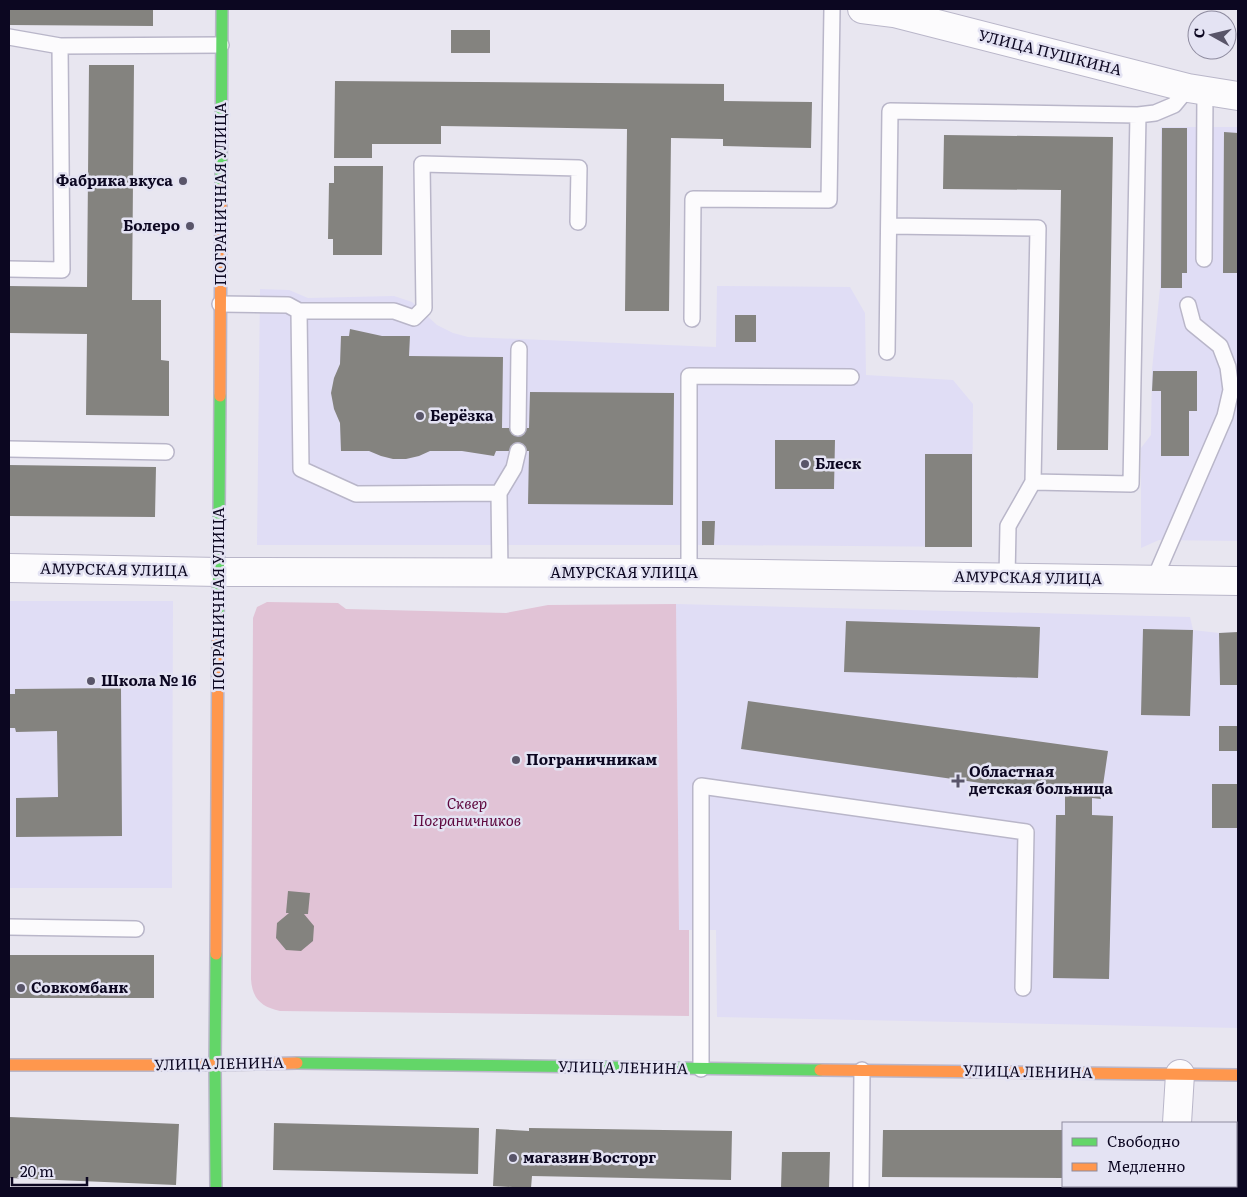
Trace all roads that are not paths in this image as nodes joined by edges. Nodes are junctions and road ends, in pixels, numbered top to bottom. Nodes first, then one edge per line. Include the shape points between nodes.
1 (222, 9) edge
2 (832, 9) edge
3 (868, 9) edge
4 (9, 37) edge
5 (221, 45) junction
6 (60, 46) junction
7 (1196, 89) junction
8 (1238, 96) edge
9 (1138, 115) junction
10 (578, 222) dead end
11 (889, 226) junction
12 (1204, 259) dead end
13 (9, 270) edge
14 (220, 304) junction
15 (1188, 305) dead end
16 (299, 311) junction
17 (692, 319) dead end
18 (519, 349) dead end
19 (886, 352) dead end
20 (851, 377) dead end
21 (518, 428) dead end
22 (9, 449) edge
23 (518, 451) dead end
24 (166, 452) dead end
25 (1033, 482) junction
26 (499, 493) junction
27 (9, 568) edge
28 (219, 572) junction
29 (500, 573) junction
30 (689, 573) junction
31 (1007, 578) junction
32 (1154, 580) junction
33 (1238, 581) edge
34 (9, 927) edge
35 (136, 929) dead end
36 (1023, 988) dead end
37 (9, 1065) edge
38 (215, 1065) junction
39 (701, 1069) junction
40 (862, 1070) junction
41 (1180, 1074) junction
42 (1238, 1075) edge
43 (1177, 1122) edge
44 (1174, 1187) edge
45 (216, 1188) edge
46 (861, 1188) edge
47 (1238, 1188) edge

1 - 5 main road, ПОГРАНИЧНАЯ УЛИЦА
2 - 17 lane via 829,200 693,198
3 - 7 street, УЛИЦА ПУШКИНА
4 - 6 lane
5 - 6 lane
5 - 14 main road, ПОГРАНИЧНАЯ УЛИЦА
6 - 13 lane via 62,270
7 - 8 street, УЛИЦА ПУШКИНА
7 - 9 lane via 1174,105 1155,113
7 - 12 lane
9 - 11 lane via 890,111
9 - 25 lane via 1131,484
10 - 16 lane via 579,168 422,164 424,308 414,318 394,311
11 - 19 lane
11 - 25 lane via 1038,228
14 - 16 lane via 288,305
14 - 28 main road, ПОГРАНИЧНАЯ УЛИЦА
15 - 32 lane via 1194,324 1220,346 1228,367 1231,390 1225,416
16 - 26 lane via 301,469 356,494
18 - 21 lane
20 - 30 lane via 689,376
22 - 24 lane
23 - 26 lane via 514,468
25 - 31 lane via 1008,526
26 - 29 lane
27 - 28 street, АМУРСКАЯ УЛИЦА
28 - 29 street, АМУРСКАЯ УЛИЦА
28 - 38 main road, ПОГРАНИЧНАЯ УЛИЦА
29 - 30 street, АМУРСКАЯ УЛИЦА
30 - 31 street, АМУРСКАЯ УЛИЦА
31 - 32 street, АМУРСКАЯ УЛИЦА
32 - 33 street, АМУРСКАЯ УЛИЦА
34 - 35 lane
36 - 39 lane via 1026,832 701,786
37 - 38 main road, УЛИЦА ЛЕНИНА
38 - 39 main road, УЛИЦА ЛЕНИНА via 292,1063
38 - 45 main road, ПОГРАНИЧНАЯ УЛИЦА
39 - 40 main road, УЛИЦА ЛЕНИНА
40 - 41 main road, УЛИЦА ЛЕНИНА
40 - 46 lane
41 - 42 main road, УЛИЦА ЛЕНИНА
41 - 43 street
44 - 47 lane

